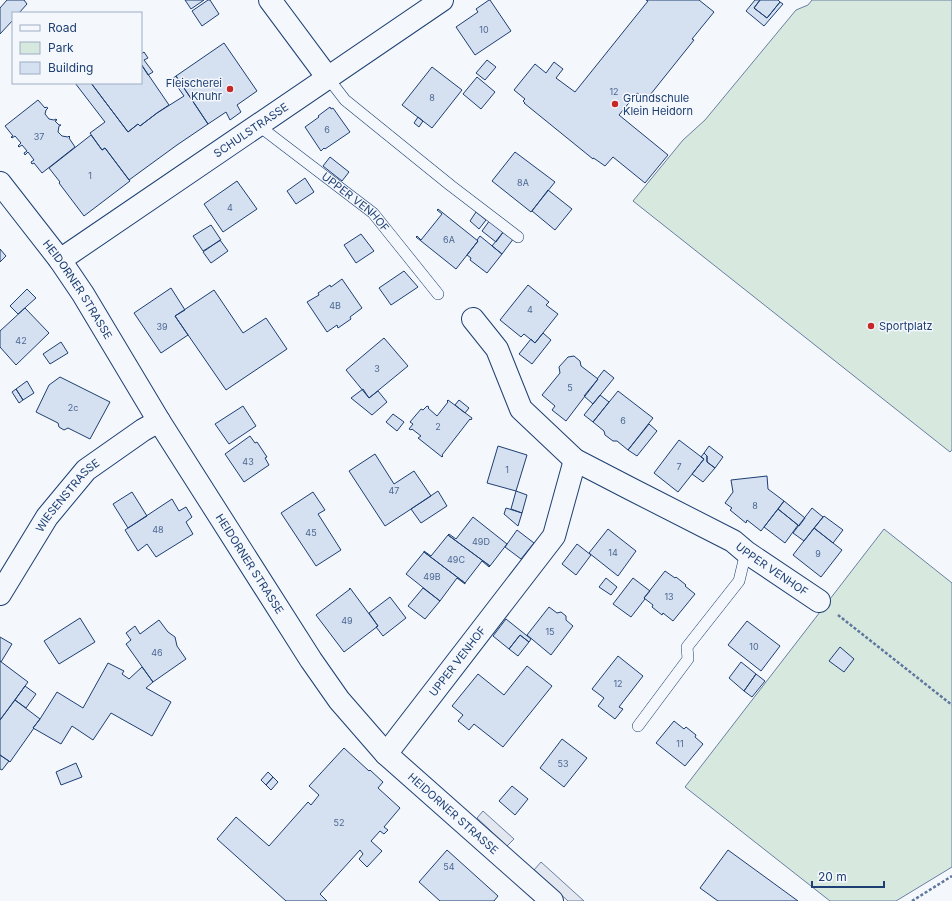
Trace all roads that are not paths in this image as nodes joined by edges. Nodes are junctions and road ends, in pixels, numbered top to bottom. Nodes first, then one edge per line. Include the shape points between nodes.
1 (270, 0) edge
2 (442, 0) edge
3 (328, 78) junction
4 (259, 126) junction
5 (0, 183) edge
6 (518, 237) dead end
7 (60, 260) junction
8 (438, 294) dead end
9 (473, 319) dead end
10 (159, 420) junction
11 (575, 460) junction
12 (746, 552) junction
13 (0, 594) edge
14 (819, 601) road end
15 (638, 726) dead end
16 (386, 754) junction
17 (552, 901) edge

1 - 3 street
2 - 3 street, SCHULSTRASSE
3 - 4 street, SCHULSTRASSE
3 - 6 lane via 345,100
4 - 7 street, SCHULSTRASSE
4 - 8 lane, UPPER VENHOF via 373,212
5 - 7 street, HEIDORNER STRASSE
7 - 10 street, HEIDORNER STRASSE
9 - 11 street, UPPER VENHOF via 497,349 520,409
10 - 13 street, WIESENSTRASSE via 86,470 47,517
10 - 16 street, HEIDORNER STRASSE via 310,660 339,700
11 - 12 street, UPPER VENHOF via 733,541
11 - 16 street, UPPER VENHOF via 554,536
12 - 14 street, UPPER VENHOF
12 - 15 lane via 739,581 687,647 688,659
16 - 17 street, HEIDORNER STRASSE

